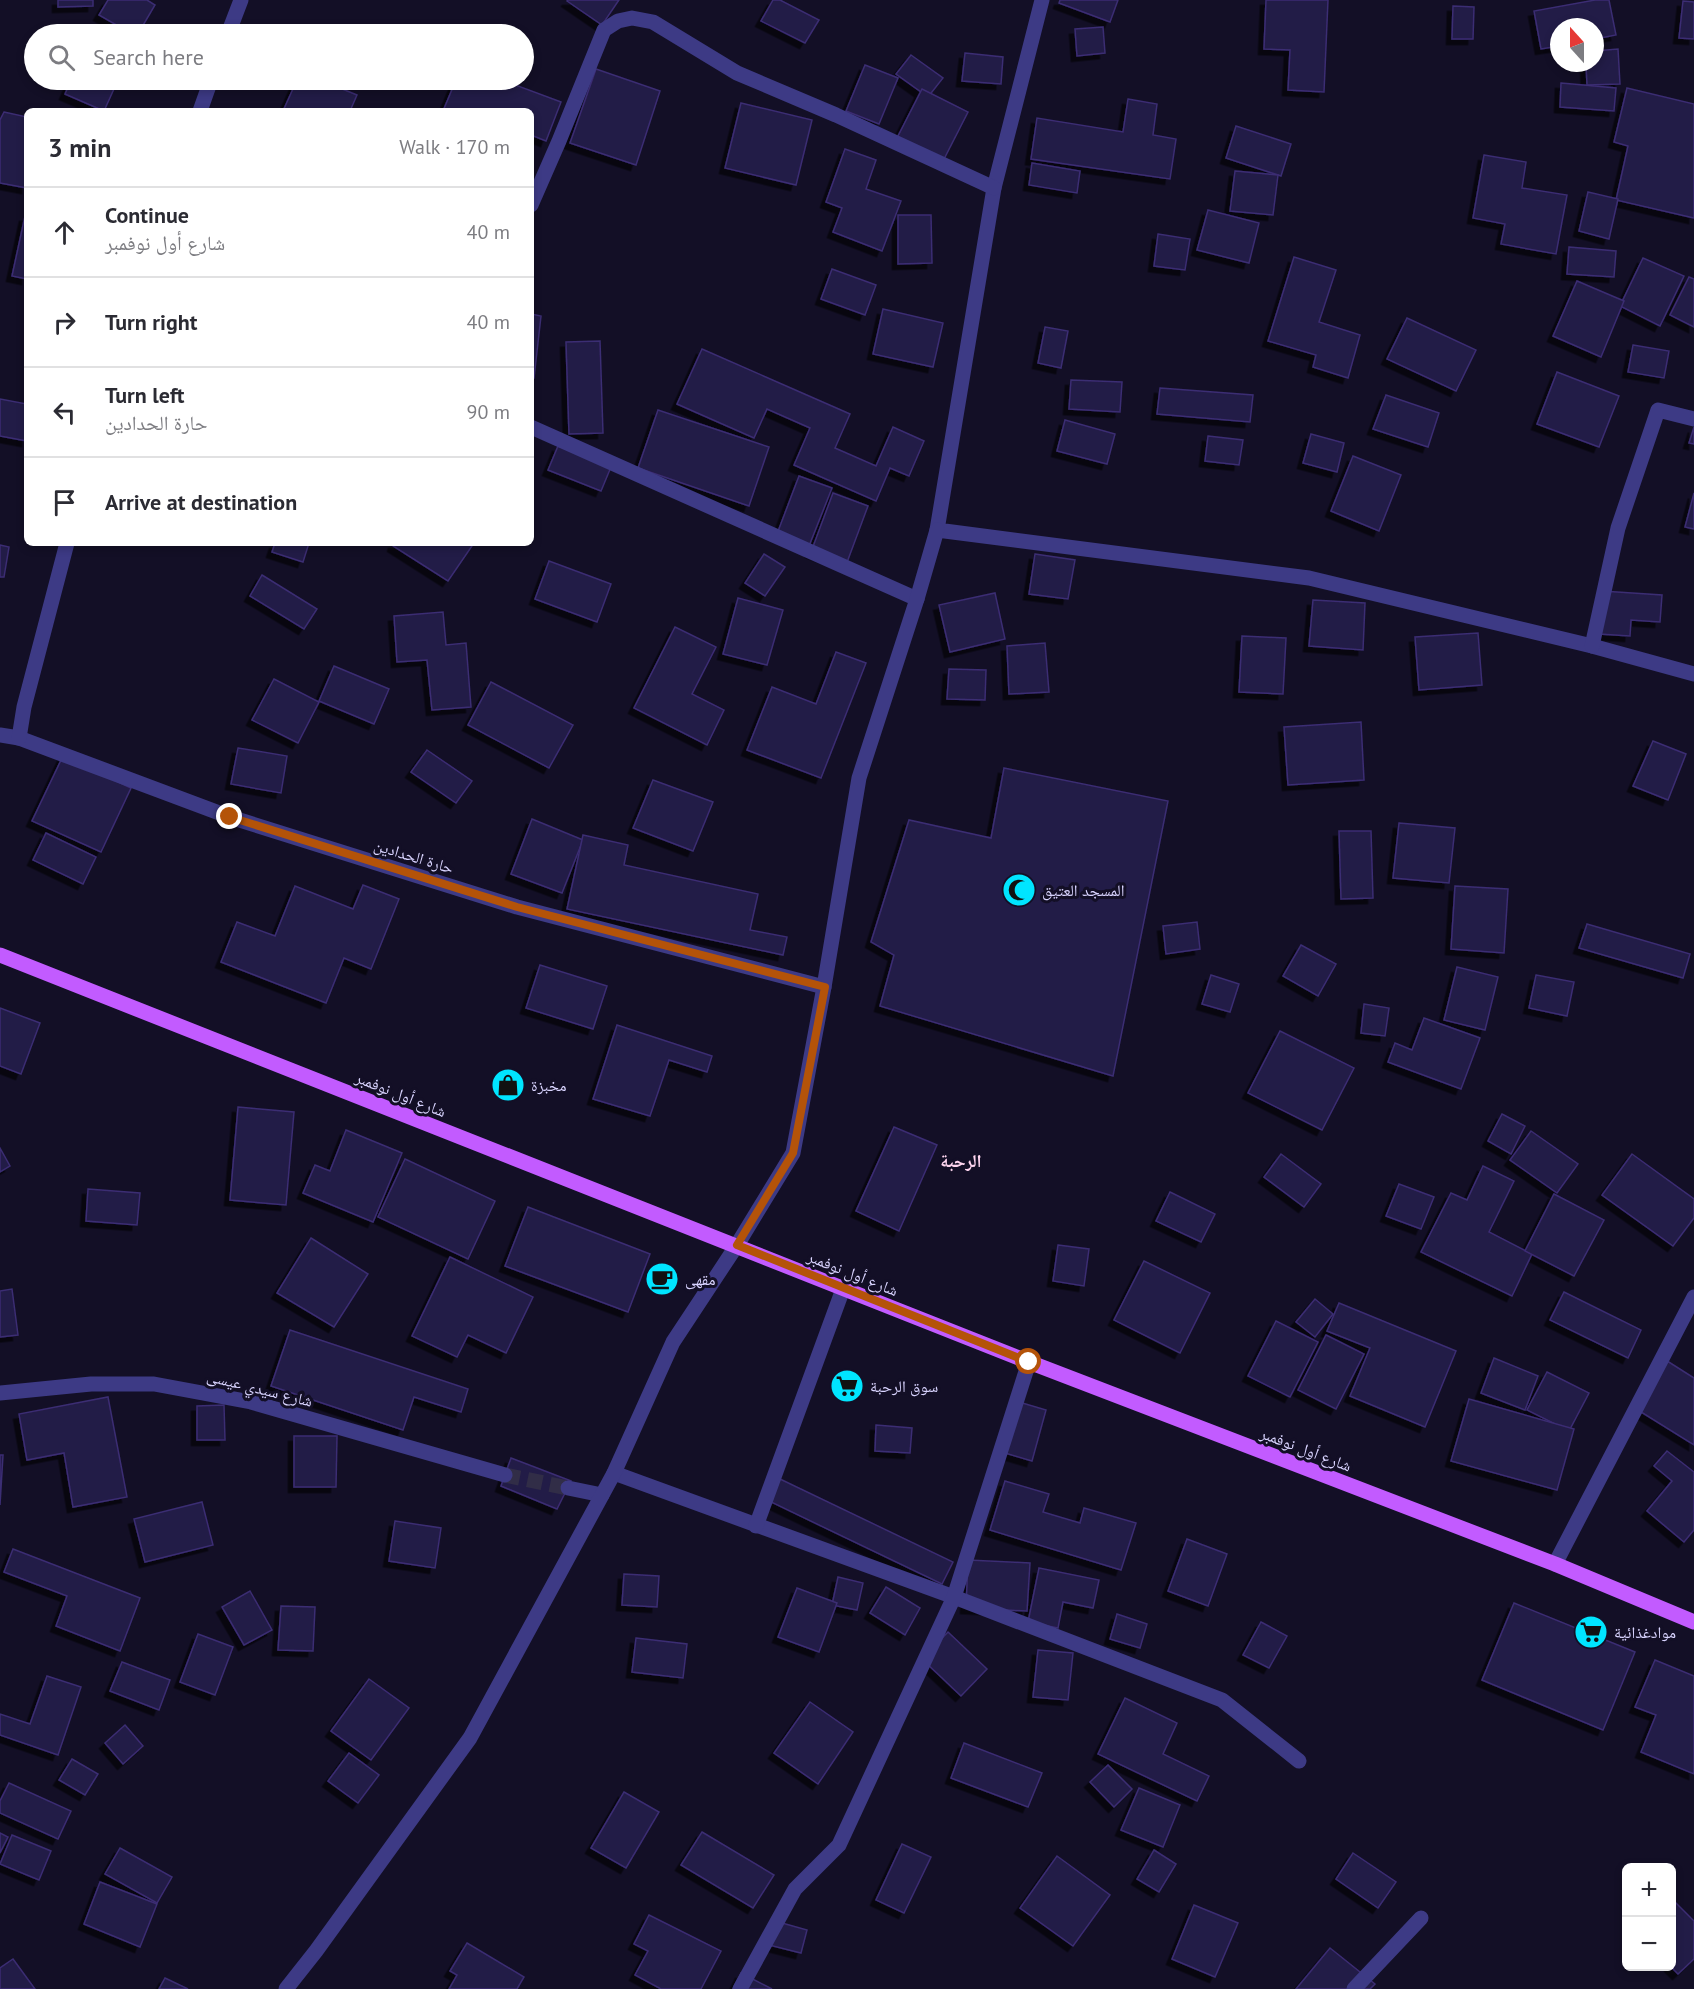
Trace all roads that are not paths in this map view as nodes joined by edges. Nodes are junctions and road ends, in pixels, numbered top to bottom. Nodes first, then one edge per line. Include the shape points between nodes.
1 (241, 0) edge
2 (1042, 0) edge
3 (232, 24) edge
4 (207, 90) edge
5 (201, 108) edge
6 (994, 188) junction
7 (534, 198) edge
8 (1694, 418) edge
9 (534, 429) edge
10 (937, 530) junction
11 (66, 546) edge
12 (917, 599) junction
13 (1592, 646) junction
14 (1694, 674) edge
15 (0, 735) edge
16 (19, 738) junction
17 (0, 955) edge
18 (825, 987) junction
19 (737, 1245) junction
20 (843, 1288) junction
21 (1694, 1297) edge
22 (1029, 1362) junction
23 (0, 1393) edge
24 (614, 1473) junction
25 (505, 1475) tunnel mouth
26 (568, 1488) tunnel mouth
27 (602, 1495) junction
28 (756, 1526) junction
29 (1555, 1564) junction
30 (954, 1597) junction
31 (1694, 1622) edge
32 (1299, 1761) dead end
33 (1421, 1918) dead end
34 (286, 1989) edge
35 (740, 1989) edge
36 (1354, 1989) edge

1 - 3 street
2 - 6 street
4 - 5 street
6 - 7 street via 737,73 653,22 632,18 604,30
6 - 10 street
8 - 13 street via 1658,410 1618,528
9 - 12 street
10 - 12 street
10 - 13 street via 1309,578
11 - 16 street
12 - 18 street via 859,778
13 - 14 street
15 - 16 street, حارة الحدادين
16 - 18 street, حارة الحدادين via 230,817 517,907
17 - 19 main road, شارع أول نوفمبر
18 - 19 street via 793,1153
19 - 20 main road, شارع أول نوفمبر
19 - 24 street via 673,1342
20 - 22 main road, شارع أول نوفمبر
20 - 28 street
21 - 29 street
22 - 29 main road, شارع أول نوفمبر
22 - 30 street
23 - 25 street, شارع سيدي عيسى via 91,1384 154,1384 251,1402
24 - 27 street
24 - 28 street
26 - 27 street
27 - 34 street via 470,1738
28 - 30 street
29 - 31 main road, شارع أول نوفمبر
30 - 32 street via 1222,1700
30 - 35 street via 839,1845 795,1889
33 - 36 street

